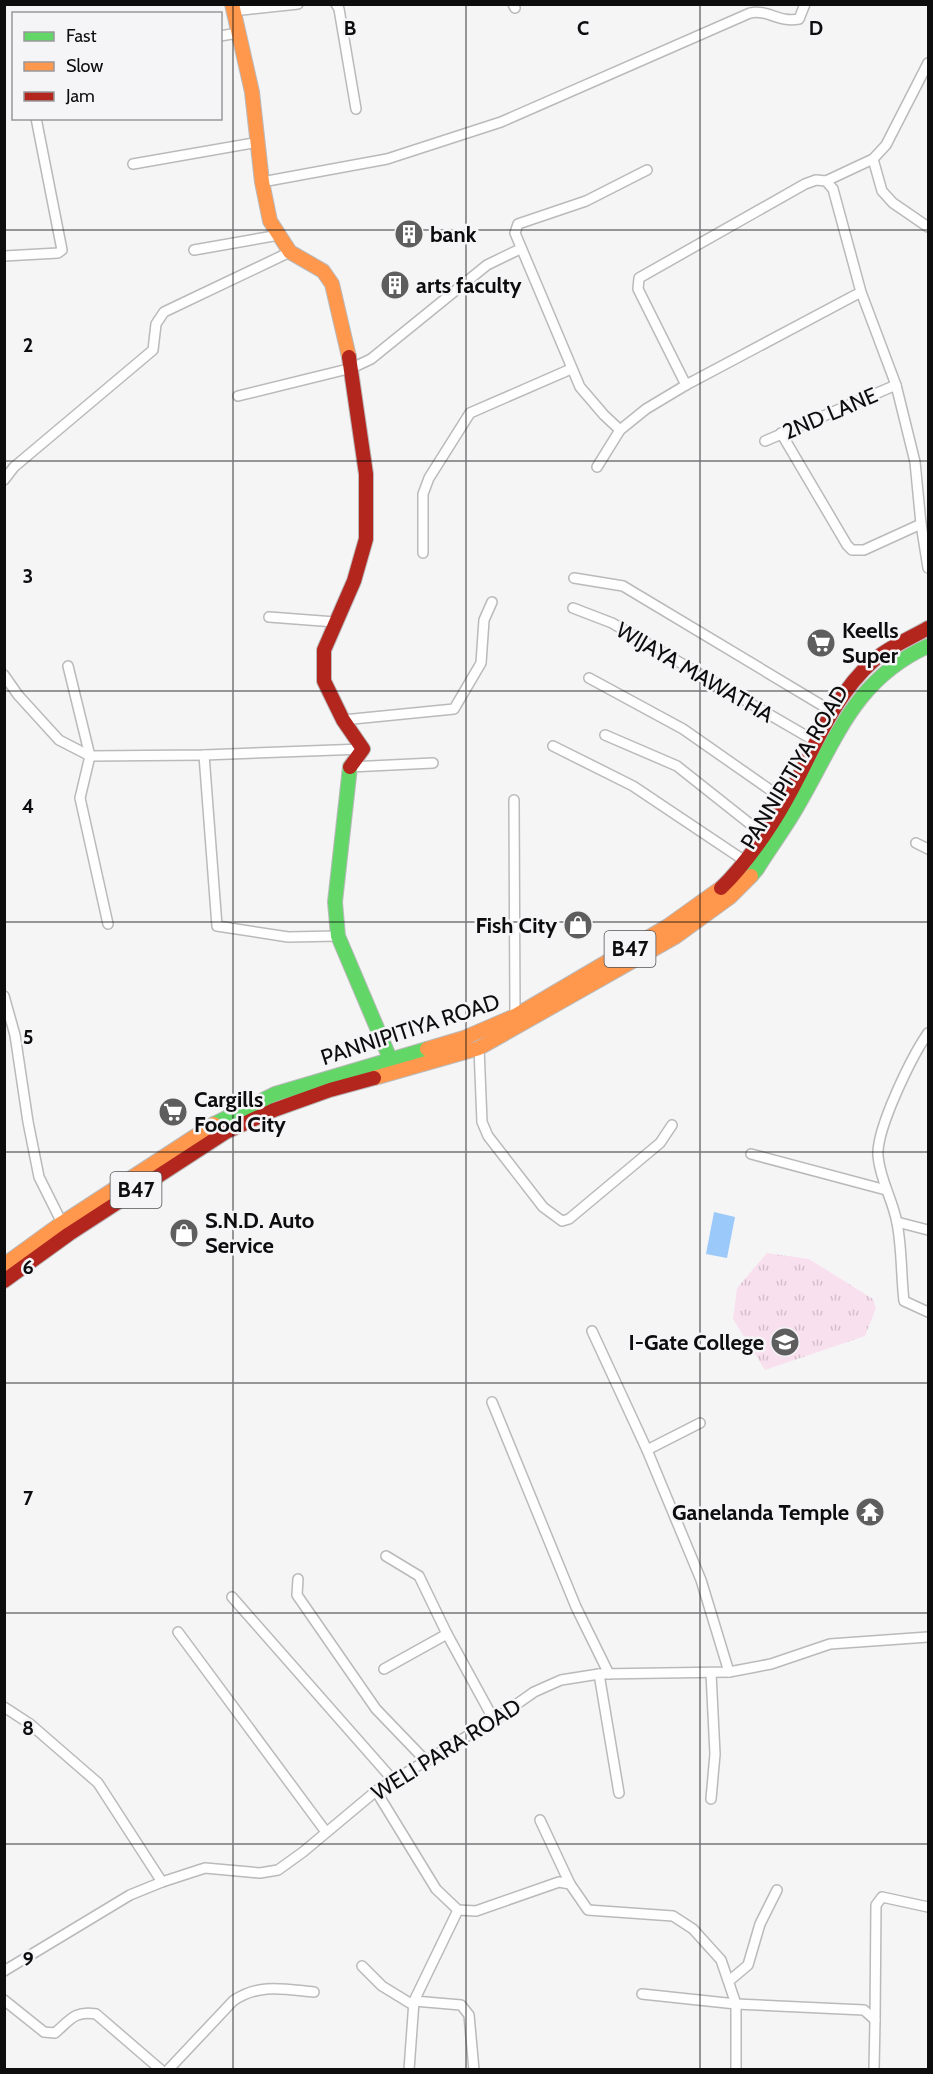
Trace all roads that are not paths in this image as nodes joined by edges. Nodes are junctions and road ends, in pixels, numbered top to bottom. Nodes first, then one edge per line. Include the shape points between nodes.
1 (298, 4) edge
2 (336, 4) edge
3 (805, 4) edge
4 (232, 8) edge
5 (238, 33) junction
6 (222, 36) edge
7 (928, 63) edge
8 (356, 109) dead end
9 (36, 120) edge
10 (259, 142) junction
11 (873, 159) junction
12 (134, 165) dead end
13 (647, 170) dead end
14 (826, 181) junction
15 (262, 182) junction
16 (928, 227) edge
17 (279, 235) junction
18 (520, 249) junction
19 (194, 250) dead end
20 (290, 252) junction
21 (4, 255) edge
22 (861, 292) junction
23 (352, 368) junction
24 (571, 369) junction
25 (686, 385) junction
26 (896, 386) junction
27 (238, 396) dead end
28 (620, 430) junction
29 (782, 433) junction
30 (765, 441) dead end
31 (597, 467) dead end
32 (4, 480) edge
33 (921, 524) junction
34 (423, 553) dead end
35 (928, 568) edge
36 (574, 578) dead end
37 (492, 602) dead end
38 (573, 608) dead end
39 (269, 617) dead end
40 (335, 622) junction
41 (928, 628) edge
42 (928, 646) edge
43 (68, 666) dead end
44 (4, 675) edge
45 (590, 678) dead end
46 (833, 712) junction
47 (343, 720) junction
48 (605, 735) dead end
49 (815, 741) junction
50 (553, 746) dead end
51 (363, 748) junction
52 (204, 755) junction
53 (90, 756) junction
54 (433, 763) dead end
55 (350, 767) junction
56 (514, 800) dead end
57 (786, 801) junction
58 (764, 835) junction
59 (916, 843) dead end
60 (928, 849) edge
61 (745, 861) junction
62 (108, 924) dead end
63 (338, 936) junction
64 (4, 996) edge
65 (515, 1016) junction
66 (927, 1037) edge
67 (479, 1048) junction
68 (392, 1060) junction
69 (672, 1125) dead end
70 (751, 1154) dead end
71 (886, 1190) junction
72 (897, 1222) junction
73 (65, 1228) junction
74 (928, 1230) edge
75 (4, 1266) edge
76 (4, 1281) edge
77 (928, 1312) edge
78 (592, 1331) dead end
79 (492, 1402) dead end
80 (700, 1423) dead end
81 (647, 1450) junction
82 (386, 1556) dead end
83 (298, 1579) dead end
84 (232, 1597) dead end
85 (178, 1632) dead end
86 (447, 1634) junction
87 (928, 1637) edge
88 (384, 1669) dead end
89 (729, 1672) junction
90 (711, 1673) junction
91 (604, 1674) junction
92 (4, 1707) edge
93 (494, 1720) junction
94 (426, 1761) junction
95 (393, 1780) junction
96 (376, 1791) junction
97 (619, 1793) dead end
98 (711, 1798) dead end
99 (540, 1820) dead end
100 (326, 1832) junction
101 (162, 1882) junction
102 (570, 1884) junction
103 (777, 1890) dead end
104 (928, 1907) edge
105 (458, 1910) junction
106 (362, 1966) dead end
107 (4, 1971) edge
108 (729, 1981) junction
109 (314, 1992) dead end
110 (642, 1994) dead end
111 (4, 2000) edge
112 (413, 2003) junction
113 (736, 2004) junction
114 (875, 2020) junction
115 (161, 2070) edge
116 (168, 2070) edge
117 (409, 2070) edge
118 (474, 2070) edge
119 (736, 2070) edge
120 (874, 2070) edge

1 - 4 street
2 - 8 street
3 - 15 street via 799,19 788,21 758,11 750,13 501,122 387,159
4 - 5 main road
5 - 6 street
5 - 10 main road
7 - 11 street via 886,145
9 - 21 street via 62,250
10 - 12 street
10 - 15 main road
11 - 14 street
11 - 16 street via 882,191
13 - 18 street via 586,201 518,224 515,233
14 - 22 street via 833,189
14 - 25 street via 805,184 639,278 638,289
15 - 17 main road via 270,221
17 - 19 street
17 - 20 main road
18 - 23 street via 486,265 371,359
18 - 24 street
20 - 23 main road via 323,271 332,284
20 - 32 street via 164,312 156,324 153,350 14,467
22 - 25 street
22 - 26 street
23 - 27 street
23 - 40 main road via 366,474 366,538 354,581
24 - 28 street via 580,387
24 - 34 street via 470,412 423,494
25 - 28 street
26 - 29 street, 2ND LANE
26 - 33 street via 915,462
28 - 31 street
29 - 30 street, 2ND LANE
29 - 33 street via 852,550 864,550
33 - 35 street
36 - 46 street via 623,586
37 - 47 street via 484,620 481,663 454,709
38 - 49 street, WIJAYA MAWATHA via 612,623
39 - 40 street
40 - 47 main road via 324,650 324,681
41 - 46 main road, PANNIPITIYA ROAD / B47 via 874,660 849,686
42 - 67 main road, PANNIPITIYA ROAD / B47 via 892,666 864,692 757,869 730,897 675,937
43 - 53 street
44 - 53 street via 59,740
45 - 57 street via 683,729
46 - 49 main road, PANNIPITIYA ROAD / B47
47 - 51 main road
48 - 58 street via 677,766
49 - 57 main road, PANNIPITIYA ROAD / B47
50 - 61 street via 633,786
51 - 52 street
51 - 55 main road
52 - 53 street
52 - 63 street via 217,926 288,937
53 - 62 street via 80,798
54 - 55 street
55 - 63 main road via 334,902
56 - 65 street
57 - 58 main road, PANNIPITIYA ROAD / B47
58 - 61 main road, PANNIPITIYA ROAD / B47
59 - 60 street
61 - 65 main road, PANNIPITIYA ROAD / B47 via 722,888 668,926
63 - 68 main road
64 - 73 street via 15,1035 39,1176
65 - 68 main road, PANNIPITIYA ROAD / B47 via 464,1038
66 - 71 street via 879,1138 878,1156
67 - 69 street via 482,1122 488,1136 543,1207 562,1221 660,1143
67 - 73 main road, PANNIPITIYA ROAD / B47 via 274,1110 226,1132
68 - 73 main road, PANNIPITIYA ROAD / B47 via 275,1094 219,1121
70 - 71 street
71 - 72 street
72 - 74 street
72 - 77 street via 904,1301
73 - 75 main road, PANNIPITIYA ROAD / B47
73 - 76 main road, PANNIPITIYA ROAD / B47
78 - 81 street
79 - 91 street
80 - 81 street
81 - 89 street via 701,1580
82 - 86 street via 419,1576
83 - 94 street via 297,1595 370,1700
84 - 95 street
85 - 100 street
86 - 88 street
86 - 93 street
87 - 89 street, WELI PARA ROAD via 830,1644 771,1664
89 - 90 street, WELI PARA ROAD
90 - 91 street, WELI PARA ROAD
90 - 98 street via 715,1754
91 - 93 street, WELI PARA ROAD via 561,1680 534,1692
91 - 97 street
92 - 101 street via 30,1724 98,1783
93 - 94 street, WELI PARA ROAD
94 - 95 street, WELI PARA ROAD
95 - 96 street, WELI PARA ROAD
96 - 100 street, WELI PARA ROAD
96 - 105 street via 436,1889
99 - 102 street
100 - 101 street, WELI PARA ROAD via 278,1870 260,1873 205,1868
101 - 107 street, WELI PARA ROAD via 130,1895
102 - 105 street via 559,1882 476,1911
102 - 108 street via 588,1910 673,1916 693,1929 721,1960
103 - 108 street via 760,1924 748,1965
104 - 114 street via 882,1897 876,1905
105 - 112 street
106 - 112 street via 382,1986
108 - 113 street
109 - 116 street via 265,1988 244,1994
110 - 113 street
111 - 115 street via 44,2032 55,2032 77,2013 96,2014
112 - 117 street
112 - 118 street via 461,2005 469,2015
113 - 114 street via 864,2010
113 - 119 street
114 - 120 street

